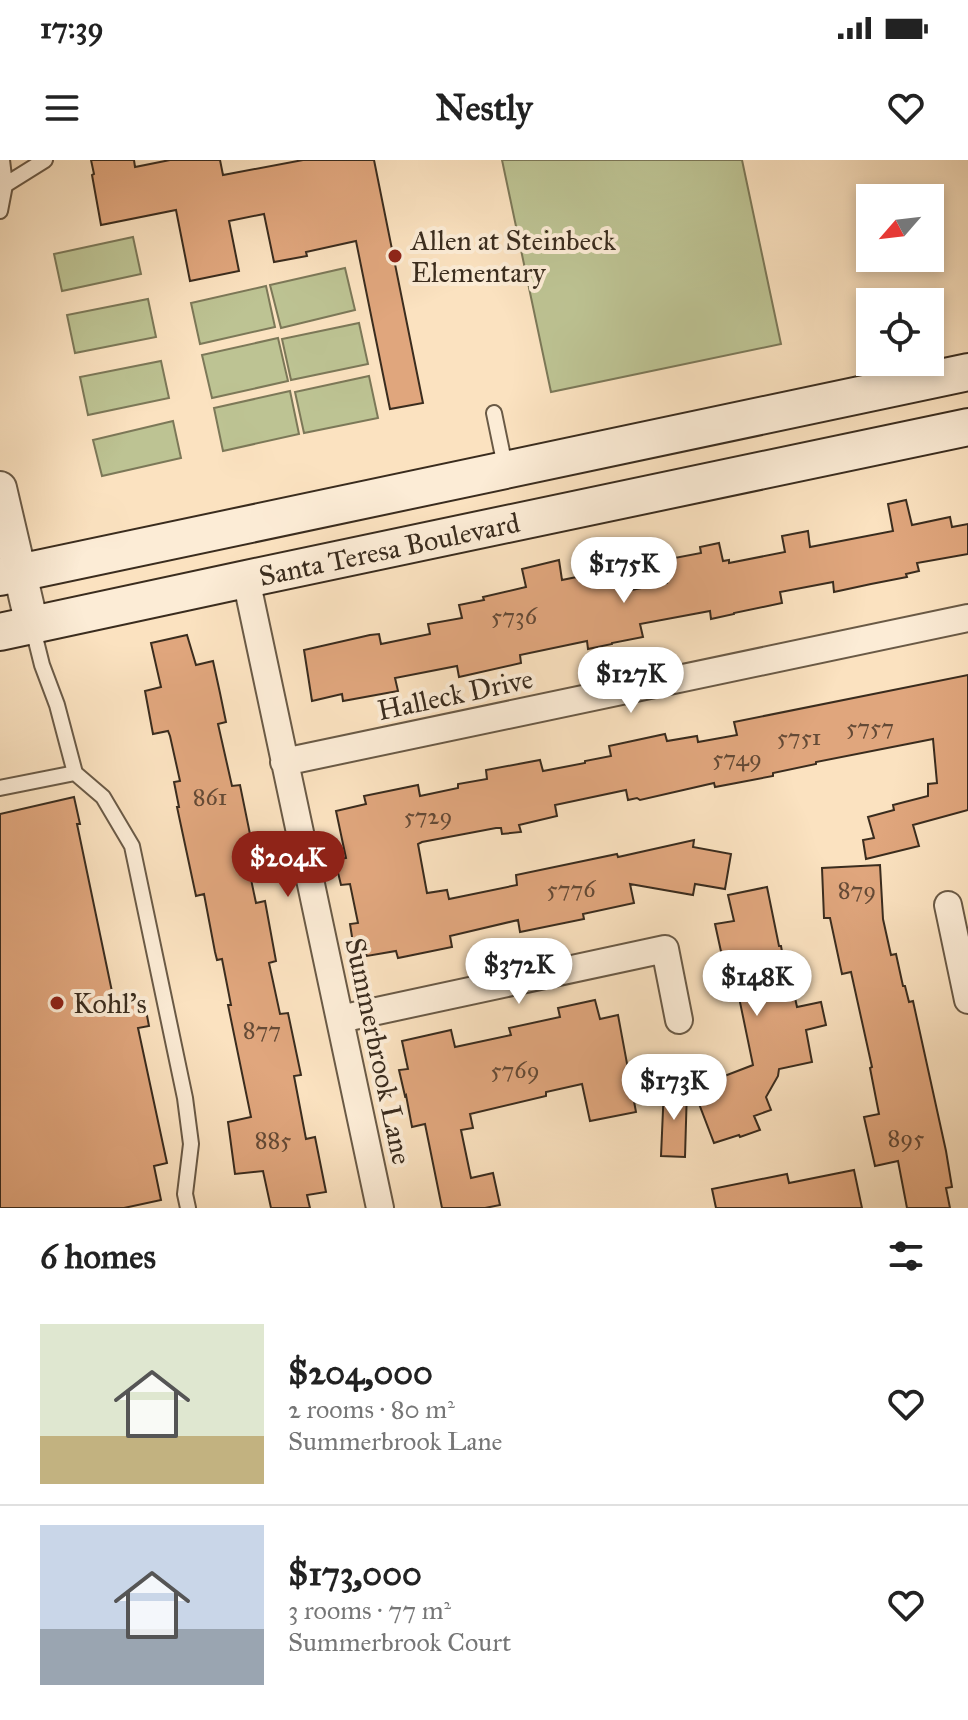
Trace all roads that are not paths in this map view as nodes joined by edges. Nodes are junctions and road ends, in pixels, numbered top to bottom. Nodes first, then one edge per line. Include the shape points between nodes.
1 (2, 160) edge
2 (45, 160) edge
3 (5, 185) junction
4 (0, 211) edge
5 (944, 371) edge
6 (968, 372) edge
7 (908, 376) edge
8 (494, 413) dead end
9 (968, 427) edge
10 (506, 471) junction
11 (0, 488) edge
12 (10, 575) edge
13 (246, 579) junction
14 (968, 618) edge
15 (16, 628) edge
16 (284, 762) junction
17 (75, 773) junction
18 (0, 788) edge
19 (948, 905) dead end
20 (968, 1000) edge
21 (340, 1019) junction
22 (679, 1020) dead end
23 (188, 1208) edge
24 (380, 1208) edge

1 - 3 lane
2 - 3 lane
3 - 4 lane
5 - 6 main road, Santa Teresa Boulevard
7 - 10 main road, Santa Teresa Boulevard
8 - 10 lane
9 - 13 main road, Santa Teresa Boulevard
10 - 12 main road, Santa Teresa Boulevard
11 - 12 street
12 - 15 street
13 - 15 main road, Santa Teresa Boulevard
13 - 16 street, Summerbrook Lane
14 - 16 street, Halleck Drive
15 - 17 lane via 42,665
16 - 21 street, Summerbrook Lane
17 - 18 lane
17 - 23 lane via 103,797 132,846 185,1098 191,1144
19 - 20 street
21 - 22 street via 665,949
21 - 24 street, Summerbrook Lane

